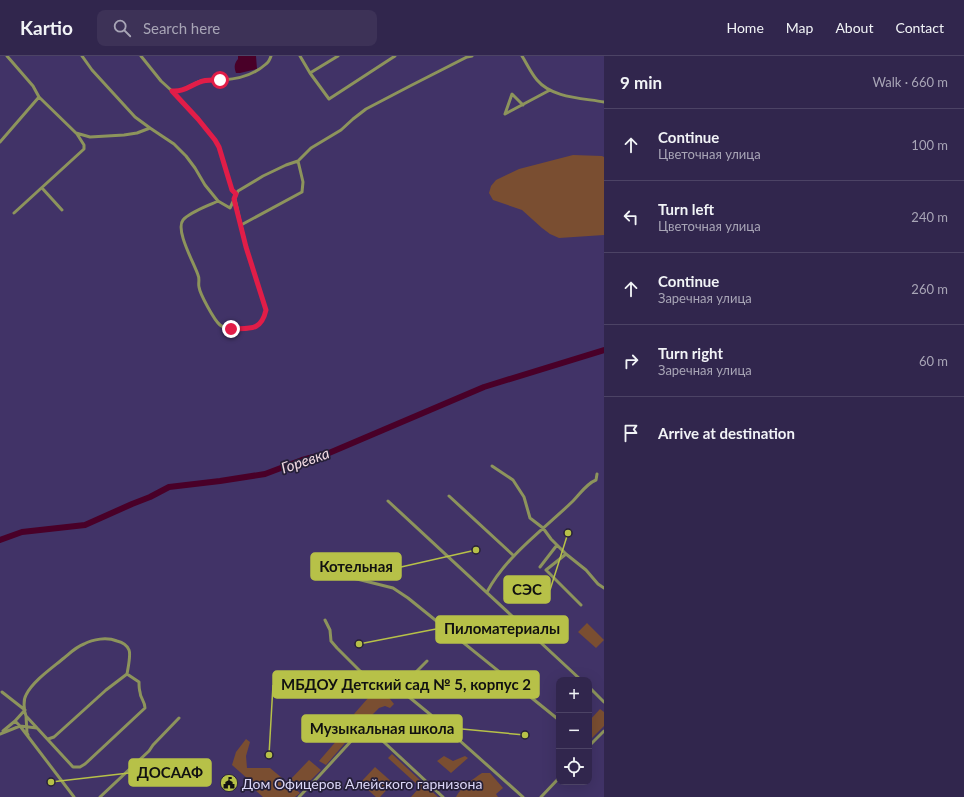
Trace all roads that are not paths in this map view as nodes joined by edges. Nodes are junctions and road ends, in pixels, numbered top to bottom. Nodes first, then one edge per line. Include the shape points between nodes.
1 (7, 56) edge
2 (82, 56) edge
3 (141, 56) edge
4 (271, 56) edge
5 (300, 56) edge
6 (338, 56) edge
7 (395, 56) edge
8 (472, 56) edge
9 (522, 56) edge
10 (310, 73) junction
11 (550, 90) junction
12 (172, 91) junction
13 (39, 97) junction
14 (604, 102) edge
15 (523, 105) junction
16 (150, 128) junction
17 (76, 133) junction
18 (0, 142) edge
19 (298, 160) junction
20 (42, 188) junction
21 (235, 196) junction
22 (218, 201) junction
23 (62, 210) dead end
24 (14, 213) dead end
25 (241, 225) junction
26 (492, 466) dead end
27 (597, 474) dead end
28 (449, 496) dead end
29 (388, 501) dead end
30 (543, 528) junction
31 (557, 545) junction
32 (566, 554) junction
33 (514, 556) junction
34 (540, 567) dead end
35 (349, 577) dead end
36 (604, 588) edge
37 (487, 592) junction
38 (581, 605) dead end
39 (325, 620) dead end
40 (427, 661) dead end
41 (127, 674) junction
42 (578, 677) edge
43 (592, 690) edge
44 (400, 691) junction
45 (2, 692) dead end
46 (604, 702) edge
47 (24, 711) junction
48 (26, 716) junction
49 (179, 718) dead end
50 (556, 718) edge
51 (14, 721) junction
52 (20, 726) junction
53 (27, 726) junction
54 (37, 728) junction
55 (604, 731) edge
56 (0, 734) edge
57 (48, 739) junction
58 (31, 740) junction
59 (592, 742) edge
60 (556, 781) edge
61 (74, 797) edge
62 (100, 797) edge
63 (299, 797) edge
64 (443, 797) edge
65 (523, 797) edge
66 (541, 797) edge

1 - 13 street via 33,86
2 - 16 street via 122,102
3 - 12 street
4 - 12 street via 268,63 255,72 241,77 205,80 177,92
5 - 10 street
6 - 10 street
7 - 10 street via 329,99
8 - 19 street via 366,109
9 - 11 street via 537,80
11 - 14 street via 563,95
11 - 15 street
12 - 21 street via 215,140
13 - 17 street
13 - 18 street
15 - 15 street via 511,111 505,114 512,94
16 - 17 street via 124,135 90,136
16 - 22 street via 174,144 186,156
17 - 20 street via 84,149
19 - 21 street via 263,176 238,191
19 - 25 street via 303,182 302,192
20 - 23 street
20 - 24 street
21 - 22 street via 230,208
21 - 25 street
22 - 25 street via 191,214 183,220 180,229 199,276 199,288 207,305 218,323 224,328 231,329 253,328 259,325 266,310
26 - 30 street via 513,480 524,497 530,518
27 - 30 street via 596,480
28 - 33 street
29 - 37 street
30 - 31 street
30 - 33 street
31 - 32 street
31 - 34 street
32 - 36 street
32 - 38 street via 546,570
33 - 37 street
35 - 50 street via 393,588 408,598
37 - 42 street
39 - 44 street via 330,630 331,641 356,667 381,688
40 - 44 street
41 - 47 street via 130,653 127,646 112,639 88,642 74,650 36,682 26,694
41 - 57 street via 54,737
41 - 57 street via 139,682 145,708 85,764 73,767
43 - 46 street
44 - 65 street via 431,715
45 - 47 street
47 - 48 street
47 - 51 street
48 - 53 street
48 - 54 street
49 - 62 street via 149,752
51 - 52 street
51 - 56 street
52 - 53 street
52 - 56 street
52 - 58 street
53 - 54 street
53 - 58 street
54 - 57 street
55 - 59 street
58 - 61 street
60 - 66 street
63 - 64 street via 364,728 369,729

